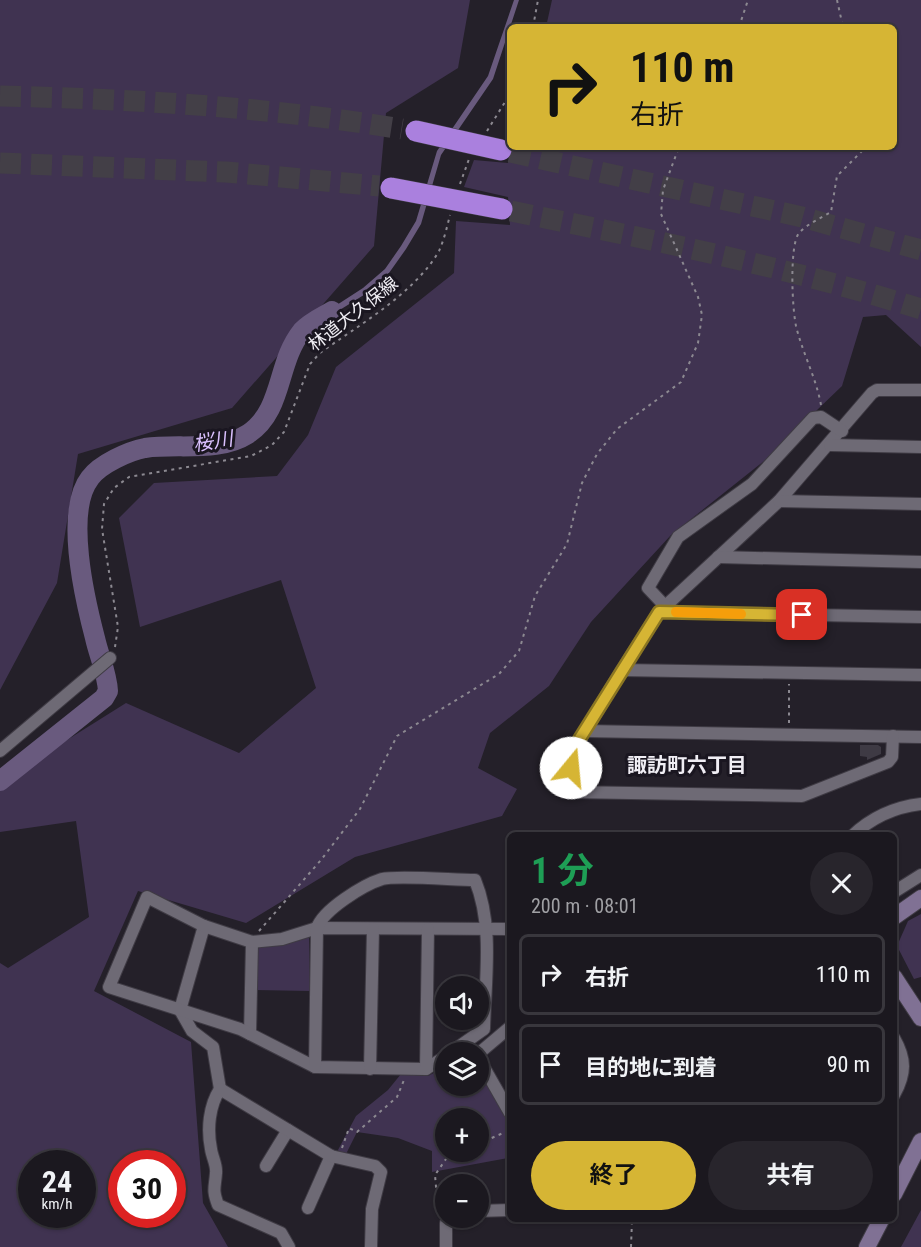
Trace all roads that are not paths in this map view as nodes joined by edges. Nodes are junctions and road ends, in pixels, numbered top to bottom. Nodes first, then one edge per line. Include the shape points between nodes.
1 (416, 131) tunnel mouth
2 (501, 150) dead end
3 (391, 188) tunnel mouth
4 (502, 209) tunnel mouth
5 (921, 390) edge
6 (842, 431) junction
7 (830, 445) junction
8 (921, 447) edge
9 (779, 501) junction
10 (921, 504) edge
11 (718, 557) junction
12 (921, 562) edge
13 (662, 609) junction
14 (921, 617) edge
15 (110, 658) road end
16 (622, 670) junction
17 (921, 675) edge
18 (585, 731) junction
19 (893, 736) junction
20 (921, 737) edge
21 (0, 751) edge
22 (921, 804) edge
23 (857, 832) edge
24 (921, 875) edge
25 (897, 890) edge
26 (921, 898) edge
27 (897, 915) edge
28 (204, 926) junction
29 (317, 928) junction
30 (373, 929) junction
31 (428, 929) junction
32 (486, 929) junction
33 (507, 929) edge
34 (252, 942) junction
35 (897, 982) edge
36 (180, 1010) junction
37 (921, 1018) edge
38 (507, 1030) edge
39 (250, 1034) junction
40 (466, 1042) edge
41 (489, 1045) edge
42 (897, 1045) edge
43 (435, 1063) edge
44 (315, 1066) junction
45 (370, 1068) junction
46 (426, 1069) junction
47 (489, 1075) edge
48 (220, 1089) junction
49 (897, 1089) edge
50 (507, 1108) edge
51 (288, 1130) junction
52 (921, 1141) edge
53 (335, 1158) junction
54 (266, 1166) dead end
55 (897, 1188) edge
56 (308, 1208) dead end
57 (507, 1210) edge
58 (489, 1211) edge
59 (880, 1222) edge
60 (446, 1228) edge
61 (288, 1247) edge
62 (371, 1247) edge
63 (446, 1247) edge
64 (867, 1247) edge

1 - 2 highway, bridge
3 - 4 highway, bridge
5 - 6 street via 877,390
6 - 7 street
6 - 13 street via 820,417 813,418 752,484 678,537 648,588
7 - 8 street
7 - 9 street
9 - 10 street
9 - 11 street
11 - 12 street
11 - 13 street
13 - 14 street
13 - 16 street
15 - 21 street
16 - 17 street
16 - 18 street
18 - 19 street
18 - 19 street via 572,751 571,792 802,796 888,762
19 - 20 street
22 - 23 street via 893,810
24 - 25 street
26 - 27 street
28 - 34 street
28 - 36 street
28 - 36 street via 147,897 109,987
29 - 30 street
29 - 32 street via 320,917 383,879 475,880
29 - 34 street via 282,939
29 - 44 street
30 - 31 street
30 - 45 street
31 - 32 street
31 - 46 street
32 - 33 street
32 - 40 street via 484,1029
34 - 39 street
35 - 37 street
36 - 39 street
36 - 48 street via 192,1031 213,1047
38 - 41 street
39 - 44 street
42 - 49 street via 904,1074
43 - 46 street
44 - 45 street
45 - 46 street
47 - 50 street
48 - 51 street
48 - 61 street via 213,1101 210,1126 216,1172 212,1188 218,1205 281,1233
51 - 53 street
51 - 54 street
52 - 55 street
53 - 56 street
53 - 62 street via 375,1166 381,1172 372,1209
57 - 58 street
59 - 64 street
60 - 63 street

